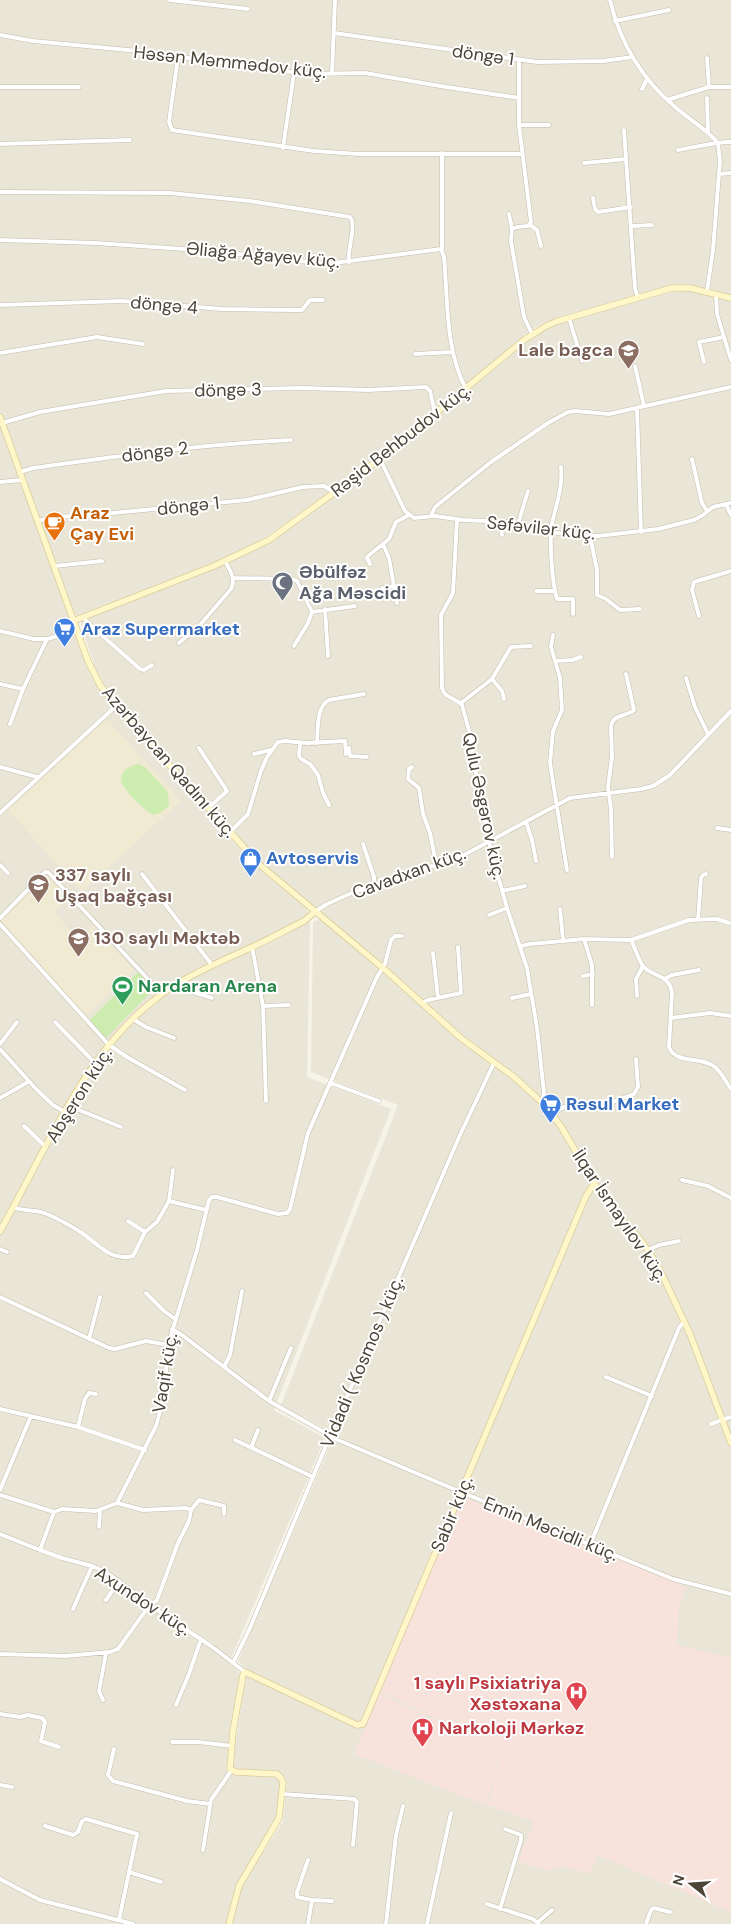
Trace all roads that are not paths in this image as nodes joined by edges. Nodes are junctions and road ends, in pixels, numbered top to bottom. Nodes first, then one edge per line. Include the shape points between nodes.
1 (170, 0) edge
2 (335, 0) edge
3 (610, 0) edge
4 (248, 9) dead end
5 (669, 10) dead end
6 (615, 21) junction
7 (334, 33) junction
8 (0, 35) edge
9 (178, 57) junction
10 (633, 57) junction
11 (707, 58) dead end
12 (519, 61) junction
13 (294, 73) junction
14 (332, 73) junction
15 (647, 79) junction
16 (0, 87) edge
17 (79, 87) dead end
18 (709, 87) junction
19 (731, 87) edge
20 (642, 89) dead end
21 (519, 98) junction
22 (707, 98) dead end
23 (667, 100) junction
24 (549, 125) dead end
25 (519, 126) junction
26 (624, 130) dead end
27 (708, 132) junction
28 (130, 140) dead end
29 (718, 142) junction
30 (731, 142) edge
31 (0, 144) edge
32 (282, 148) junction
33 (678, 150) dead end
34 (442, 153) junction
35 (522, 154) junction
36 (626, 159) junction
37 (584, 163) dead end
38 (731, 173) edge
39 (718, 174) junction
40 (0, 192) edge
41 (593, 198) dead end
42 (631, 207) junction
43 (509, 214) dead end
44 (530, 225) junction
45 (652, 225) dead end
46 (632, 226) junction
47 (512, 229) junction
48 (0, 240) edge
49 (540, 246) dead end
50 (442, 250) junction
51 (349, 262) junction
52 (707, 292) junction
53 (716, 294) junction
54 (638, 298) junction
55 (731, 298) edge
56 (323, 300) dead end
57 (0, 305) edge
58 (569, 318) junction
59 (532, 334) junction
60 (724, 336) junction
61 (143, 344) dead end
62 (453, 352) junction
63 (0, 353) edge
64 (415, 354) dead end
65 (731, 360) edge
66 (582, 361) dead end
67 (704, 362) dead end
68 (635, 366) dead end
69 (731, 387) edge
70 (466, 389) junction
71 (644, 406) junction
72 (636, 408) junction
73 (435, 414) junction
74 (1, 420) edge
75 (291, 440) dead end
76 (380, 459) junction
77 (692, 459) dead end
78 (560, 467) dead end
79 (20, 472) junction
80 (23, 480) junction
81 (0, 482) edge
82 (528, 491) dead end
83 (335, 493) junction
84 (731, 503) edge
85 (726, 504) junction
86 (707, 511) junction
87 (409, 516) junction
88 (431, 516) junction
89 (731, 516) edge
90 (457, 520) junction
91 (38, 521) junction
92 (500, 522) junction
93 (518, 524) junction
94 (552, 532) junction
95 (641, 532) junction
96 (502, 535) dead end
97 (590, 536) junction
98 (383, 544) junction
99 (102, 562) dead end
100 (225, 562) junction
101 (370, 564) dead end
102 (55, 566) junction
103 (731, 571) edge
104 (233, 578) junction
105 (394, 586) junction
106 (383, 588) dead end
107 (536, 591) dead end
108 (555, 591) junction
109 (397, 603) dead end
110 (355, 606) dead end
111 (326, 609) junction
112 (640, 609) dead end
113 (312, 612) junction
114 (573, 614) dead end
115 (699, 616) dead end
116 (84, 617) junction
117 (74, 621) junction
118 (0, 631) edge
119 (77, 631) junction
120 (553, 635) dead end
121 (47, 639) junction
122 (179, 643) dead end
123 (294, 646) dead end
124 (531, 646) dead end
125 (328, 656) dead end
126 (581, 657) dead end
127 (556, 661) junction
128 (152, 665) dead end
129 (626, 674) dead end
130 (686, 678) dead end
131 (492, 679) junction
132 (0, 684) edge
133 (23, 689) junction
134 (364, 694) dead end
135 (504, 699) dead end
136 (461, 702) junction
137 (116, 706) junction
138 (731, 711) edge
139 (726, 716) junction
140 (731, 720) edge
141 (10, 724) dead end
142 (708, 734) junction
143 (345, 741) junction
144 (300, 743) junction
145 (317, 743) junction
146 (199, 748) dead end
147 (272, 750) junction
148 (254, 754) dead end
149 (346, 754) dead end
150 (367, 757) dead end
151 (0, 767) edge
152 (412, 767) dead end
153 (36, 777) junction
154 (609, 792) junction
155 (329, 804) dead end
156 (556, 806) junction
157 (208, 808) junction
158 (0, 813) edge
159 (526, 822) junction
160 (717, 828) dead end
161 (731, 830) edge
162 (230, 832) junction
163 (488, 841) junction
164 (363, 844) dead end
165 (612, 857) dead end
166 (536, 861) dead end
167 (436, 863) junction
168 (0, 865) edge
169 (567, 870) dead end
170 (8, 873) dead end
171 (142, 874) dead end
172 (706, 874) dead end
173 (524, 886) dead end
174 (374, 887) junction
175 (502, 891) junction
176 (507, 908) junction
177 (560, 909) dead end
178 (316, 911) junction
179 (489, 915) dead end
180 (0, 918) edge
181 (698, 920) junction
182 (729, 923) dead end
183 (0, 924) edge
184 (402, 936) dead end
185 (584, 939) junction
186 (563, 940) junction
187 (631, 940) junction
188 (521, 946) junction
189 (252, 947) junction
190 (458, 947) dead end
191 (433, 953) dead end
192 (212, 965) junction
193 (643, 966) junction
194 (383, 968) junction
195 (700, 970) dead end
196 (593, 974) junction
197 (583, 976) dead end
198 (664, 979) junction
199 (178, 984) junction
200 (162, 994) junction
201 (532, 994) junction
202 (637, 996) dead end
203 (212, 998) dead end
204 (438, 998) junction
205 (512, 998) dead end
206 (422, 1003) junction
207 (289, 1005) dead end
208 (592, 1005) dead end
209 (263, 1006) junction
210 (731, 1016) edge
211 (133, 1018) junction
212 (671, 1018) junction
213 (17, 1022) dead end
214 (55, 1022) dead end
215 (174, 1038) dead end
216 (0, 1044) edge
217 (109, 1044) junction
218 (0, 1049) edge
219 (636, 1059) dead end
220 (95, 1063) junction
221 (494, 1063) junction
222 (28, 1082) junction
223 (331, 1083) junction
224 (731, 1089) edge
225 (185, 1090) dead end
226 (0, 1098) edge
227 (266, 1101) dead end
228 (379, 1101) dead end
229 (542, 1101) junction
230 (67, 1109) junction
231 (552, 1113) junction
232 (24, 1126) dead end
233 (121, 1127) dead end
234 (46, 1147) junction
235 (173, 1170) dead end
236 (682, 1180) dead end
237 (594, 1184) junction
238 (731, 1198) edge
239 (169, 1201) junction
240 (13, 1207) junction
241 (206, 1210) junction
242 (128, 1221) dead end
243 (0, 1231) edge
244 (145, 1232) junction
245 (679, 1242) dead end
246 (0, 1249) edge
247 (648, 1250) junction
248 (8, 1252) dead end
249 (242, 1291) dead end
250 (146, 1293) dead end
251 (0, 1297) edge
252 (100, 1297) dead end
253 (175, 1319) junction
254 (684, 1321) junction
255 (172, 1329) junction
256 (89, 1338) junction
257 (168, 1345) junction
258 (291, 1348) dead end
259 (224, 1367) junction
260 (606, 1376) dead end
261 (96, 1394) dead end
262 (652, 1396) junction
263 (269, 1401) junction
264 (0, 1409) edge
265 (31, 1416) junction
266 (731, 1417) edge
267 (721, 1419) junction
268 (711, 1424) dead end
269 (78, 1427) junction
270 (258, 1430) dead end
271 (330, 1436) junction
272 (235, 1440) dead end
273 (731, 1443) edge
274 (250, 1448) junction
275 (145, 1450) junction
276 (313, 1477) junction
277 (0, 1490) edge
278 (461, 1492) junction
279 (0, 1495) edge
280 (117, 1503) junction
281 (191, 1510) junction
282 (100, 1511) junction
283 (54, 1512) junction
284 (224, 1514) dead end
285 (99, 1527) dead end
286 (0, 1534) edge
287 (590, 1545) junction
288 (40, 1550) junction
289 (92, 1566) junction
290 (119, 1581) junction
291 (731, 1594) edge
292 (106, 1600) dead end
293 (151, 1605) junction
294 (73, 1609) dead end
295 (201, 1639) junction
296 (106, 1653) junction
297 (0, 1654) edge
298 (233, 1663) junction
299 (244, 1672) junction
300 (103, 1700) dead end
301 (176, 1705) dead end
302 (0, 1714) edge
303 (172, 1742) dead end
304 (232, 1746) junction
305 (59, 1747) dead end
306 (114, 1749) dead end
307 (231, 1771) junction
308 (0, 1785) edge
309 (12, 1786) dead end
310 (282, 1794) junction
311 (210, 1804) junction
312 (403, 1806) dead end
313 (451, 1813) dead end
314 (45, 1826) dead end
315 (505, 1830) dead end
316 (352, 1845) dead end
317 (203, 1850) dead end
318 (308, 1860) dead end
319 (129, 1872) junction
320 (0, 1880) edge
321 (161, 1882) dead end
322 (312, 1900) junction
323 (332, 1902) dead end
324 (487, 1904) dead end
325 (500, 1909) junction
326 (552, 1910) dead end
327 (670, 1912) dead end
328 (119, 1920) junction
329 (538, 1923) edge
330 (133, 1924) edge
331 (229, 1924) edge
332 (308, 1924) edge
333 (386, 1924) edge
334 (427, 1924) edge
335 (646, 1924) edge

1 - 4 street
2 - 7 street
3 - 6 street
5 - 6 street
6 - 10 street
7 - 12 street, döngə 1
7 - 14 street
8 - 9 street, Həsən Məmmədov küç.
9 - 13 street, Həsən Məmmədov küç.
9 - 32 street via 170,122 172,130
10 - 12 street, döngə 1 via 603,61
10 - 15 street
11 - 18 street
12 - 21 street
13 - 14 street, Həsən Məmmədov küç.
13 - 32 street
14 - 21 street, Həsən Məmmədov küç. via 372,73
15 - 20 street
15 - 23 street
16 - 17 street
18 - 19 street
18 - 23 street
21 - 25 street
22 - 27 street
23 - 27 street
24 - 25 street
25 - 35 street
26 - 36 street
27 - 29 street
28 - 31 street
29 - 30 street
29 - 33 street
29 - 39 street
32 - 34 street via 358,154
34 - 35 street
34 - 50 street
35 - 44 street
36 - 37 street
36 - 42 street
38 - 39 street
39 - 52 street
40 - 51 street via 153,192 250,201 350,217 353,223
41 - 42 street via 598,212
42 - 46 street
43 - 47 street
44 - 47 street
44 - 49 street via 537,230
45 - 46 street
46 - 54 street
47 - 59 street via 511,241 524,318
48 - 51 street, Əliağa Ağayev küç. via 124,244 326,264
50 - 51 street, Əliağa Ağayev küç. via 430,249
50 - 62 street
52 - 53 street, Rəşid Behbudov küç.
52 - 54 street, Rəşid Behbudov küç. via 678,288
53 - 55 street, Rəşid Behbudov küç.
53 - 60 street via 715,306
54 - 58 street, Rəşid Behbudov küç.
56 - 57 street, döngə 4 via 310,300 302,310 222,310 122,301
58 - 59 street, Rəşid Behbudov küç.
58 - 66 street
59 - 70 street, Rəşid Behbudov küç.
60 - 65 street
60 - 67 street via 699,342
61 - 63 street via 97,336
62 - 64 street
62 - 70 street
68 - 71 street
69 - 71 street
70 - 73 street, Rəşid Behbudov küç.
71 - 72 street
72 - 88 street via 609,414 568,412 491,462 435,507
72 - 95 street
73 - 74 street, döngə 3 via 430,391 426,387 244,389 152,393
73 - 76 street, Rəşid Behbudov küç.
74 - 79 street, Azərbaycan Qadını küç.
75 - 79 street, döngə 2 via 142,452
76 - 83 street, Rəşid Behbudov küç.
76 - 87 street
77 - 86 street via 702,503
78 - 94 street via 561,484
79 - 80 street, Azərbaycan Qadını küç.
80 - 81 street
80 - 91 street, Azərbaycan Qadını küç.
82 - 93 street
83 - 91 street, döngə 1 via 328,487 303,487 247,500
83 - 100 street, Rəşid Behbudov küç. via 268,540
84 - 85 street, Səfəvilər küç.
85 - 86 street, Səfəvilər küç.
85 - 89 street
86 - 95 street, Səfəvilər küç. via 694,520
87 - 88 street, Səfəvilər küç. via 418,519
87 - 98 street via 396,522 391,536
88 - 90 street, Səfəvilər küç.
90 - 92 street, Səfəvilər küç.
90 - 136 street via 453,593 442,615 441,663 443,692
91 - 102 street, Azərbaycan Qadını küç.
92 - 93 street, Səfəvilər küç.
92 - 96 street
93 - 94 street, Səfəvilər küç.
94 - 97 street, Səfəvilər küç.
94 - 108 street
95 - 97 street, Səfəvilər küç.
97 - 112 street via 597,570 597,595 620,610
98 - 101 street via 367,558
98 - 105 street
99 - 102 street
100 - 104 street
100 - 116 street, Rəşid Behbudov küç.
102 - 117 street, Azərbaycan Qadını küç.
103 - 115 street via 694,582 692,590
104 - 113 street via 295,579 300,583
104 - 122 street via 231,589 199,626
105 - 106 street
105 - 109 street
107 - 108 street
108 - 114 street via 557,599 573,598
110 - 111 street
111 - 113 street
111 - 125 street
113 - 123 street
116 - 117 street, Rəşid Behbudov küç.
116 - 128 street via 140,669
117 - 119 street, Azərbaycan Qadını küç.
118 - 121 street
119 - 121 street
119 - 137 street, Azərbaycan Qadını küç. via 96,678
120 - 127 street
121 - 133 street
124 - 131 street via 511,647
126 - 127 street
127 - 156 street via 562,704 553,731 550,755
129 - 154 street via 634,710 611,722
130 - 142 street
131 - 135 street
131 - 136 street
132 - 133 street
133 - 141 street
134 - 145 street via 324,703 320,711
136 - 163 street, Qulu Əsgərov küç. via 471,738
137 - 153 street
137 - 157 street, Azərbaycan Qadını küç.
138 - 139 street, Cavadxan küç.
139 - 140 street
139 - 142 street, Cavadxan küç.
142 - 154 street, Cavadxan küç. via 659,783 641,789
143 - 145 street
143 - 149 street
143 - 150 street via 348,742 350,756
144 - 145 street
144 - 147 street via 281,741
144 - 155 street via 299,756 318,775
146 - 157 street via 227,791
147 - 148 street
147 - 162 street via 261,771 248,814
151 - 153 street
152 - 167 street via 408,779 419,788
153 - 158 street
154 - 156 street, Cavadxan küç. via 577,796
154 - 165 street
156 - 159 street, Cavadxan küç.
156 - 169 street
157 - 162 street, Azərbaycan Qadını küç.
159 - 163 street, Cavadxan küç.
159 - 166 street
160 - 161 street
162 - 178 street, Azərbaycan Qadını küç. via 265,869
163 - 167 street, Cavadxan küç. via 462,856
163 - 175 street, Qulu Əsgərov küç.
164 - 174 street
167 - 174 street, Cavadxan küç.
168 - 170 street
171 - 192 street
172 - 181 street via 701,878
173 - 175 street
174 - 178 street, Cavadxan küç. via 346,895
175 - 176 street, Qulu Əsgərov küç.
176 - 179 street
176 - 188 street, Qulu Əsgərov küç.
177 - 186 street
178 - 189 street, Abşeron küç. via 304,921
178 - 194 street, İlqar İsmayılov küç.
180 - 200 street via 48,872
181 - 182 street via 717,919
181 - 187 street via 684,921
183 - 217 street
184 - 194 street via 392,937
185 - 186 street
185 - 187 street
185 - 196 street
186 - 188 street
187 - 193 street
188 - 201 street, Qulu Əsgərov küç.
189 - 192 street, Abşeron küç.
189 - 209 street
190 - 204 street via 462,992
191 - 204 street
192 - 199 street, Abşeron küç.
193 - 198 street
193 - 202 street via 636,979
194 - 206 street, İlqar İsmayılov küç.
194 - 223 street via 376,977
195 - 198 street
196 - 197 street
196 - 208 street
198 - 212 street via 671,988
199 - 200 street, Abşeron küç.
199 - 203 street
200 - 211 street, Abşeron küç.
201 - 205 street
201 - 229 street, Qulu Əsgərov küç. via 544,1093
204 - 206 street
206 - 221 street, İlqar İsmayılov küç.
207 - 209 street
209 - 227 street
210 - 212 street via 710,1013
211 - 215 street
211 - 217 street, Abşeron küç.
212 - 224 street via 671,1052 678,1057 712,1065
213 - 216 street
214 - 220 street
217 - 220 street, Abşeron küç.
217 - 225 street
218 - 222 street
219 - 231 street via 638,1087 634,1094 613,1102 564,1107
220 - 230 street, Abşeron küç.
221 - 229 street, İlqar İsmayılov küç.
221 - 271 street, Vidadi ( Kosmos ) küç.
222 - 226 street
222 - 230 street via 54,1105
223 - 228 street
223 - 241 street via 308,1133 287,1213 278,1214 214,1197 208,1200
229 - 231 street, İlqar İsmayılov küç.
230 - 233 street
230 - 234 street, Abşeron küç.
231 - 237 street, İlqar İsmayılov küç.
232 - 234 street
234 - 240 street, Abşeron küç.
235 - 239 street
236 - 238 street via 708,1186
237 - 247 street, İlqar İsmayılov küç.
237 - 278 street, Sabir küç. via 586,1196
239 - 241 street
239 - 244 street via 157,1222
240 - 243 street, Abşeron küç.
240 - 244 street via 48,1214 81,1232 105,1251 120,1257 133,1256
241 - 253 street, Vaqif küç.
242 - 244 street
245 - 247 street via 659,1244
246 - 248 street
247 - 254 street, İlqar İsmayılov küç.
249 - 259 street via 230,1356
250 - 253 street
251 - 256 street
252 - 256 street
253 - 255 street, Vaqif küç.
254 - 262 street
254 - 267 street, İlqar İsmayılov küç.
255 - 257 street, Vaqif küç.
255 - 259 street, Emin Məcidli küç.
256 - 257 street via 110,1348 146,1341
257 - 275 street, Vaqif küç. via 164,1397
258 - 263 street
259 - 263 street, Emin Məcidli küç.
260 - 262 street
261 - 269 street via 89,1394 85,1399
262 - 287 street
263 - 271 street, Emin Məcidli küç.
264 - 265 street
265 - 269 street
265 - 277 street
266 - 267 street
267 - 268 street
267 - 273 street, İlqar İsmayılov küç.
269 - 275 street
270 - 274 street
271 - 276 street, Vidadi ( Kosmos ) küç.
271 - 278 street, Emin Məcidli küç.
272 - 274 street
274 - 276 street
275 - 280 street, Vaqif küç.
276 - 298 street, Vidadi ( Kosmos ) küç.
278 - 287 street, Emin Məcidli küç.
278 - 299 street, Sabir küç. via 363,1724 357,1725
279 - 283 street
280 - 281 street via 143,1510
280 - 282 street
281 - 284 street via 201,1500 224,1506
281 - 293 street via 190,1521 178,1543 157,1600
282 - 283 street
282 - 285 street
283 - 288 street
286 - 288 street, Axundov küç.
287 - 291 street, Emin Məcidli küç. via 674,1579
288 - 289 street, Axundov küç.
289 - 290 street, Axundov küç.
289 - 294 street
290 - 292 street
290 - 293 street, Axundov küç.
293 - 295 street, Axundov küç.
293 - 296 street via 122,1645 114,1652
295 - 298 street, Axundov küç.
295 - 301 street
296 - 297 street via 56,1656
296 - 300 street via 100,1690
298 - 299 street, Axundov küç.
299 - 304 street
302 - 305 street via 42,1718 45,1722 41,1741
303 - 304 street
304 - 307 street
306 - 311 street via 108,1775 113,1781 187,1802
307 - 310 street via 277,1774 283,1780
307 - 311 street
308 - 309 street
310 - 316 street via 354,1799 357,1802
310 - 331 street via 279,1818 239,1886
311 - 317 street
312 - 333 street via 396,1835
313 - 334 street
314 - 319 street via 73,1835 86,1819 135,1832 138,1834
315 - 325 street via 521,1835 522,1840
318 - 322 street via 296,1895
319 - 321 street
319 - 328 street
320 - 328 street via 40,1900
322 - 323 street
322 - 332 street
324 - 325 street
325 - 329 street
326 - 329 street
327 - 335 street via 654,1908
328 - 330 street

